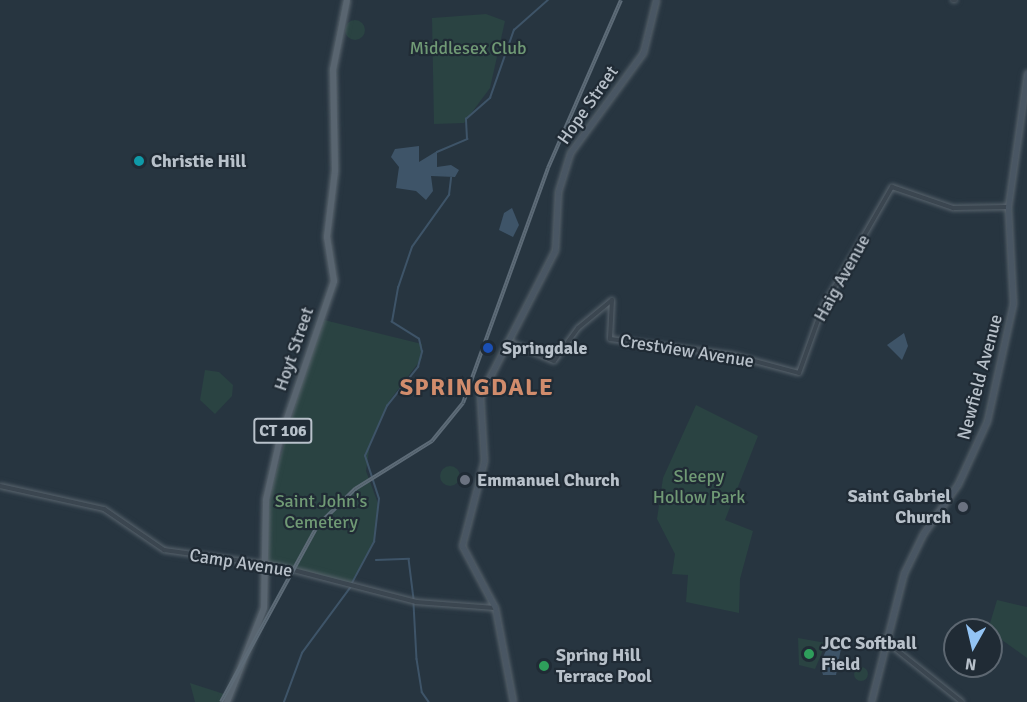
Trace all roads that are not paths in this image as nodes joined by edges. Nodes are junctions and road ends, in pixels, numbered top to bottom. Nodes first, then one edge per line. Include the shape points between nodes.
1 (347, 0) edge
2 (656, 0) edge
3 (1027, 73) edge
4 (1008, 207) junction
5 (510, 342) junction
6 (799, 373) joint
7 (0, 486) edge
8 (265, 566) junction
9 (495, 608) junction
10 (883, 639) junction
11 (227, 702) edge
12 (513, 702) edge
13 (871, 702) edge
14 (962, 702) edge

1 - 8 main road, Hoyt Street / CT 106 via 333,70 335,171 327,237 334,280 278,449 266,500
2 - 5 main road, Hope Street via 645,50 570,153 558,192 555,250
3 - 4 main road, Newfield Avenue
4 - 6 street, Haig Avenue via 953,207 892,187 822,309
4 - 10 main road, Newfield Avenue via 1013,304 985,427 958,484 913,553
5 - 6 street, Crestview Avenue via 554,361 578,327 612,300 610,339 732,354
5 - 9 main road, Hope Street via 480,396 484,461 461,537 465,555
7 - 8 street, Camp Avenue via 104,509 164,550
8 - 9 street, Camp Avenue via 416,602
8 - 11 main road, Hoyt Street / CT 106 via 262,616
9 - 12 main road, Hope Street
10 - 13 main road, Newfield Avenue
10 - 14 street

